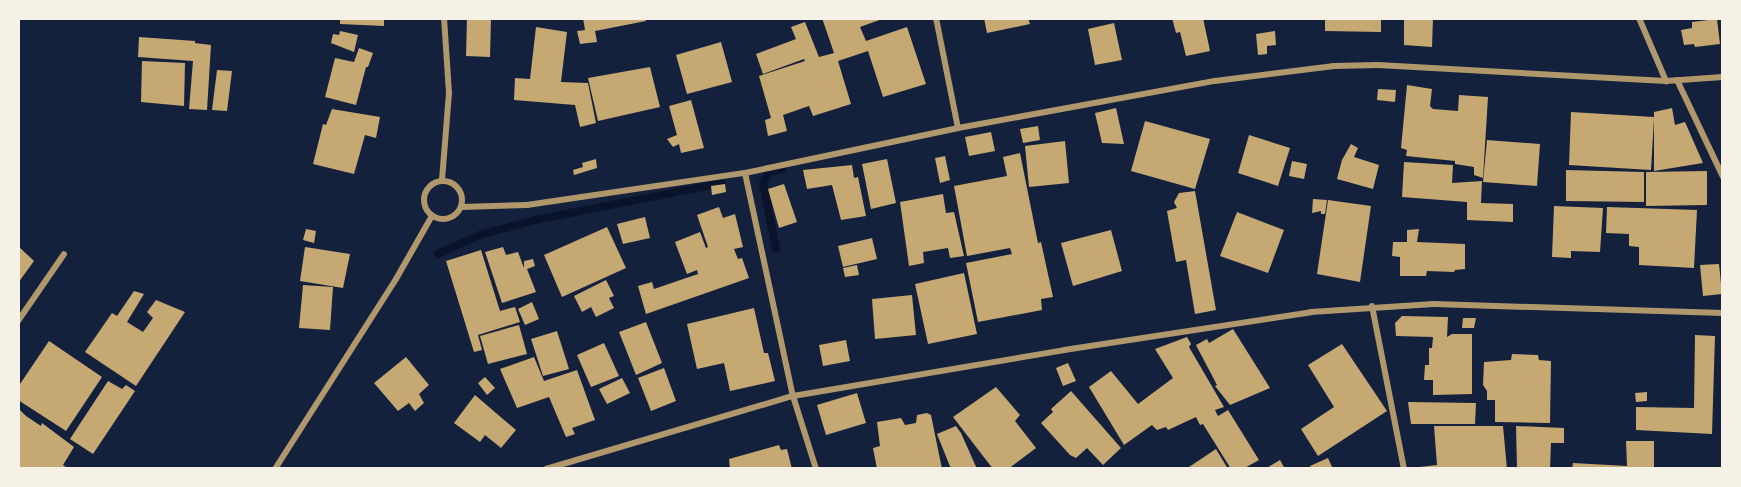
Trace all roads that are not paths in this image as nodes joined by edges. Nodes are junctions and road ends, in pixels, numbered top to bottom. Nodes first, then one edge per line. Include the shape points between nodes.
1 (444, 18) edge
2 (936, 18) edge
3 (1639, 18) edge
4 (1723, 77) edge
5 (1677, 80) junction
6 (1666, 81) junction
7 (958, 128) junction
8 (745, 173) junction
9 (1723, 177) edge
10 (442, 180) junction
11 (461, 207) junction
12 (432, 216) junction
13 (64, 254) dead end
14 (1372, 306) junction
15 (1723, 312) edge
16 (18, 321) edge
17 (793, 396) junction
18 (275, 469) edge
19 (546, 469) edge
20 (816, 469) edge
21 (1404, 469) edge

1 - 10 street via 449,93
2 - 7 street
3 - 6 street
4 - 5 street
5 - 6 street
5 - 9 street
6 - 7 street via 1334,66 1215,81
7 - 8 street
8 - 11 street via 528,205
8 - 17 street
10 - 11 street via 458,188
10 - 12 street via 429,186 423,198
11 - 12 street via 452,217
12 - 18 street
13 - 16 street
14 - 15 street via 1434,304
14 - 17 street via 1064,350
14 - 21 street
17 - 19 street
17 - 20 street

